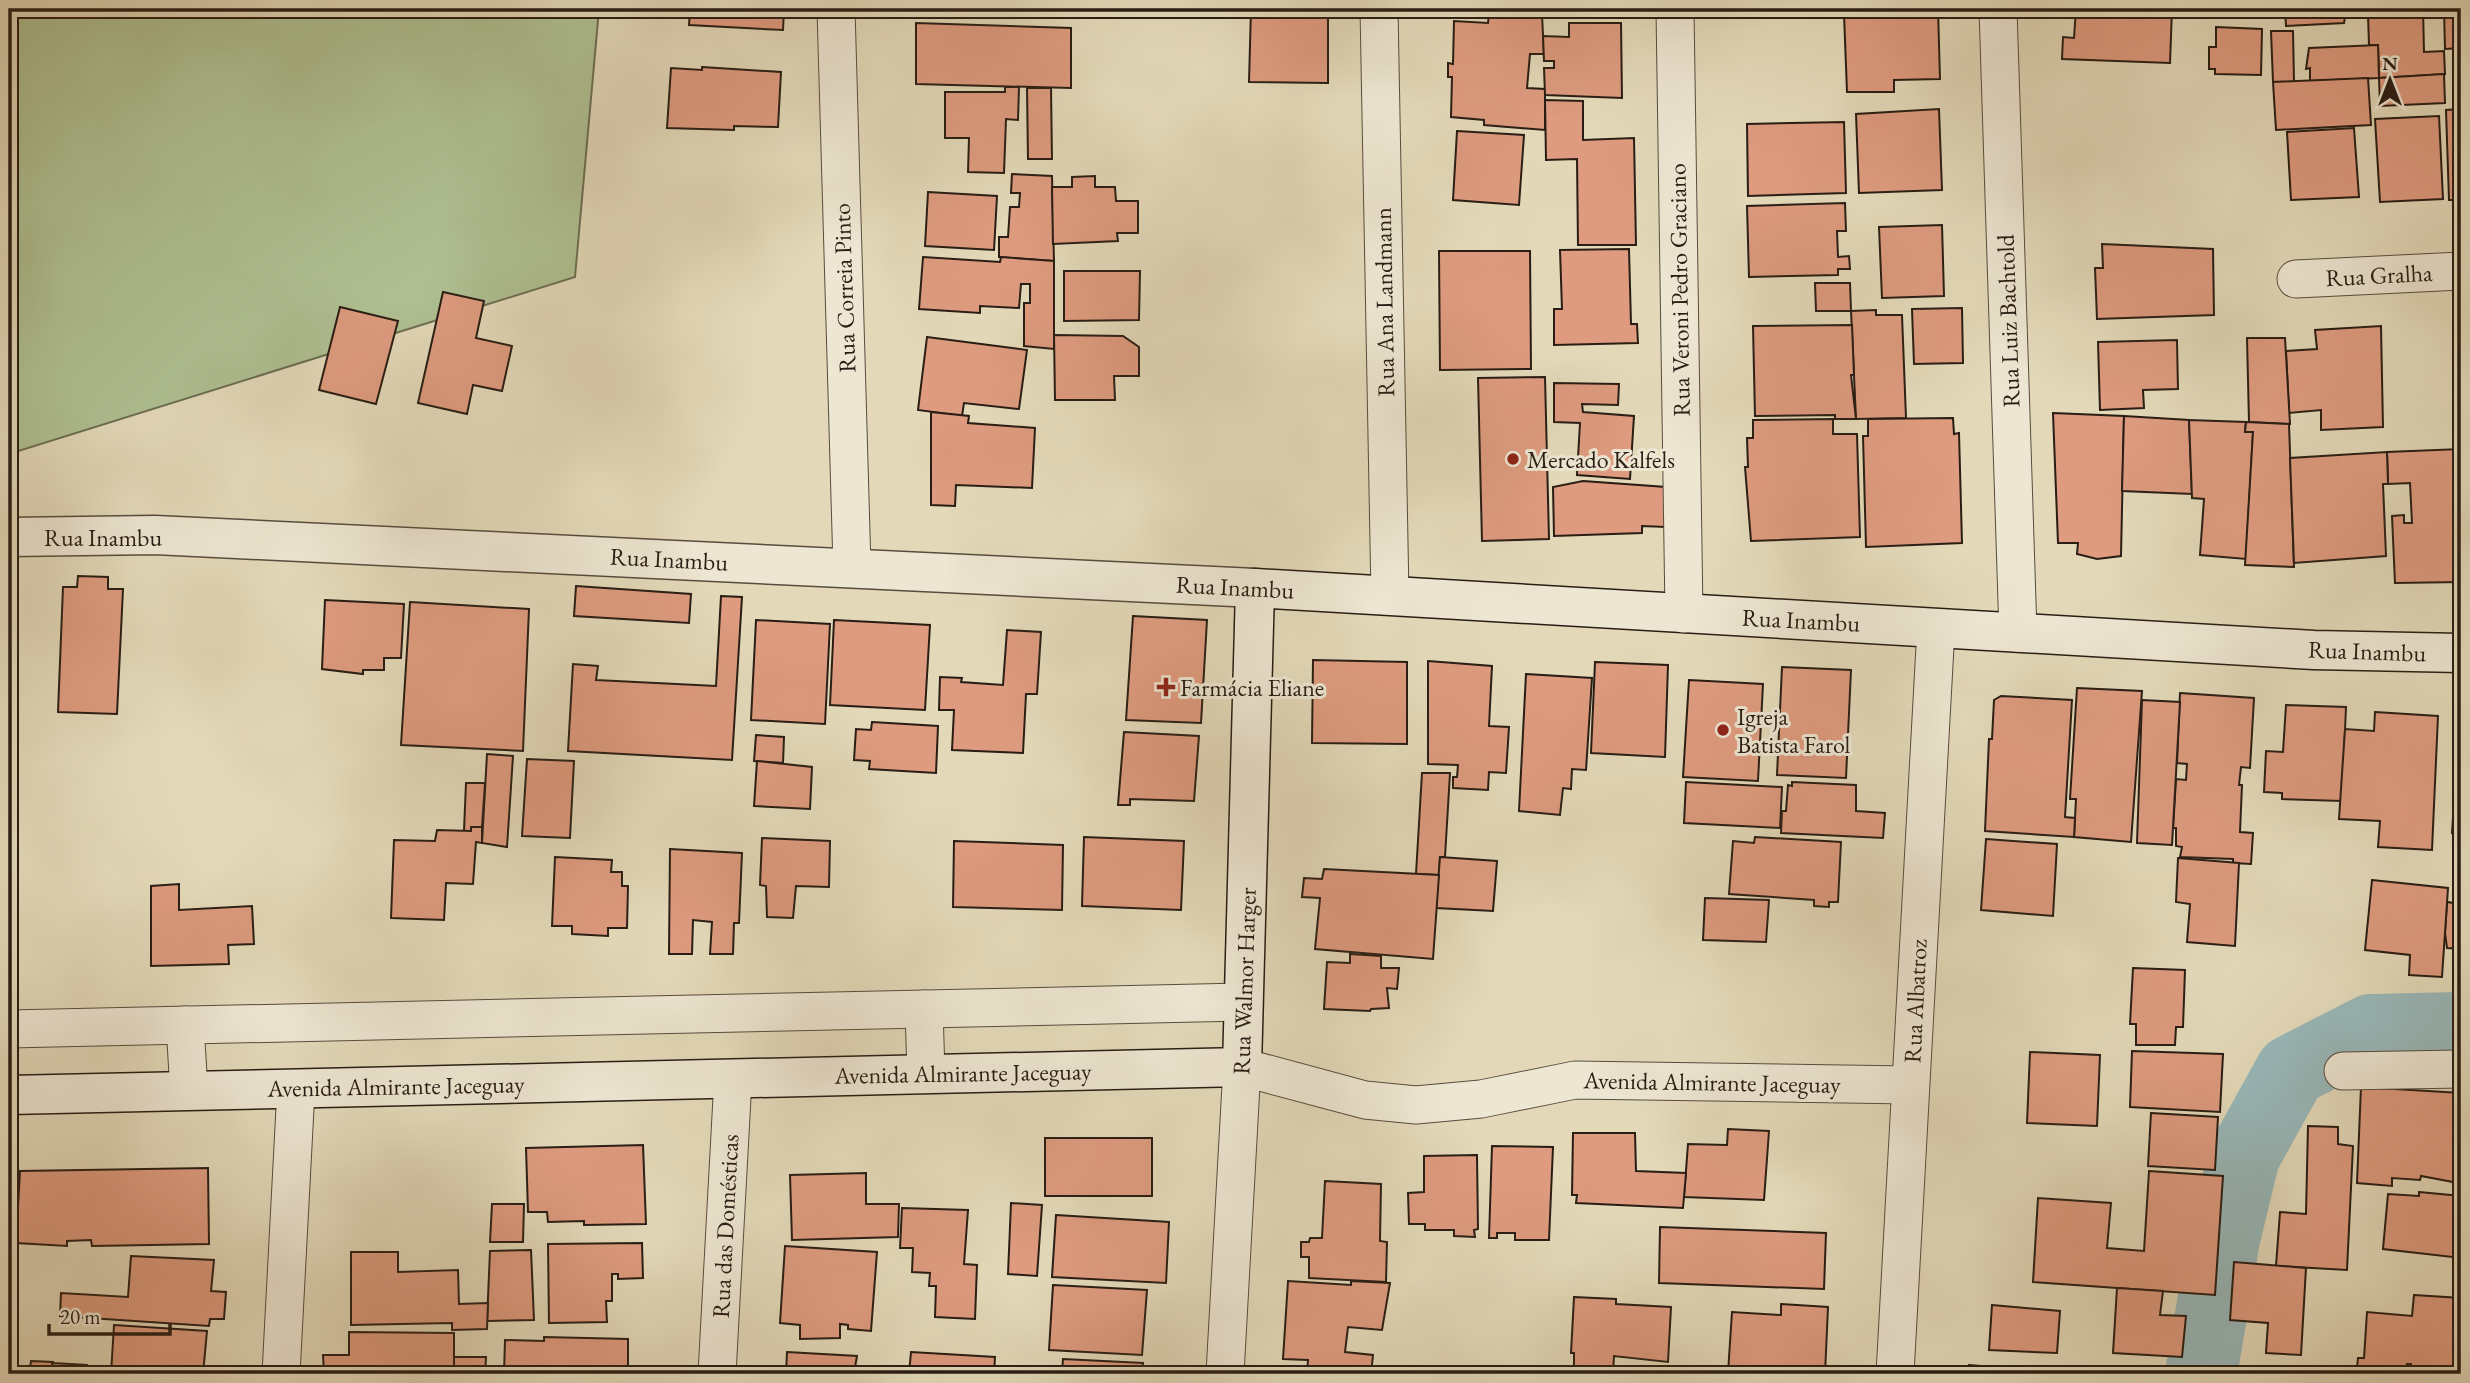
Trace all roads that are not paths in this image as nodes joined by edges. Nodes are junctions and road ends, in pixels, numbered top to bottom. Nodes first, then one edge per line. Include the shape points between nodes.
1 (836, 9) edge
2 (1379, 9) edge
3 (1675, 9) edge
4 (1998, 9) edge
5 (2461, 271) edge
6 (2296, 279) dead end
7 (9, 537) edge
8 (852, 567) junction
9 (1255, 588) junction
10 (1390, 596) junction
11 (1685, 614) junction
12 (1936, 628) junction
13 (2018, 633) junction
14 (2461, 653) edge
15 (1243, 1002) junction
16 (923, 1009) junction
17 (186, 1025) junction
18 (9, 1029) edge
19 (1242, 1067) junction
20 (2461, 1069) edge
21 (2343, 1071) dead end
22 (926, 1074) junction
23 (733, 1079) junction
24 (1910, 1085) junction
25 (296, 1089) junction
26 (189, 1091) junction
27 (9, 1096) edge
28 (281, 1374) edge
29 (717, 1374) edge
30 (1225, 1374) edge
31 (1895, 1374) edge

1 - 8 street, Rua Correia Pinto
2 - 10 street, Rua Ana Landmann
3 - 11 street, Rua Veroni Pedro Graciano
4 - 13 street, Rua Luiz Bachtold
5 - 6 street, Rua Gralha
7 - 8 main road, Rua Inambu via 155,535
8 - 9 main road, Rua Inambu
9 - 10 main road, Rua Inambu
9 - 15 main road, Rua Walmor Harger
10 - 11 main road, Rua Inambu
11 - 12 main road, Rua Inambu
12 - 13 main road, Rua Inambu
12 - 24 street, Rua Albatroz
13 - 14 main road, Rua Inambu via 2314,650
15 - 16 street
15 - 19 main road, Rua Walmor Harger
16 - 17 street
16 - 22 street
17 - 18 street
17 - 26 street
19 - 22 main road, Avenida Almirante Jaceguay
19 - 24 street, Avenida Almirante Jaceguay via 1365,1100 1416,1105 1481,1099 1576,1080
19 - 30 street, Rua Walmor Harger
20 - 21 street
22 - 23 main road, Avenida Almirante Jaceguay
23 - 25 main road, Avenida Almirante Jaceguay
23 - 29 street, Rua das Domésticas
24 - 31 street, Rua Albatroz
25 - 26 main road, Avenida Almirante Jaceguay
25 - 28 street
26 - 27 main road, Avenida Almirante Jaceguay

